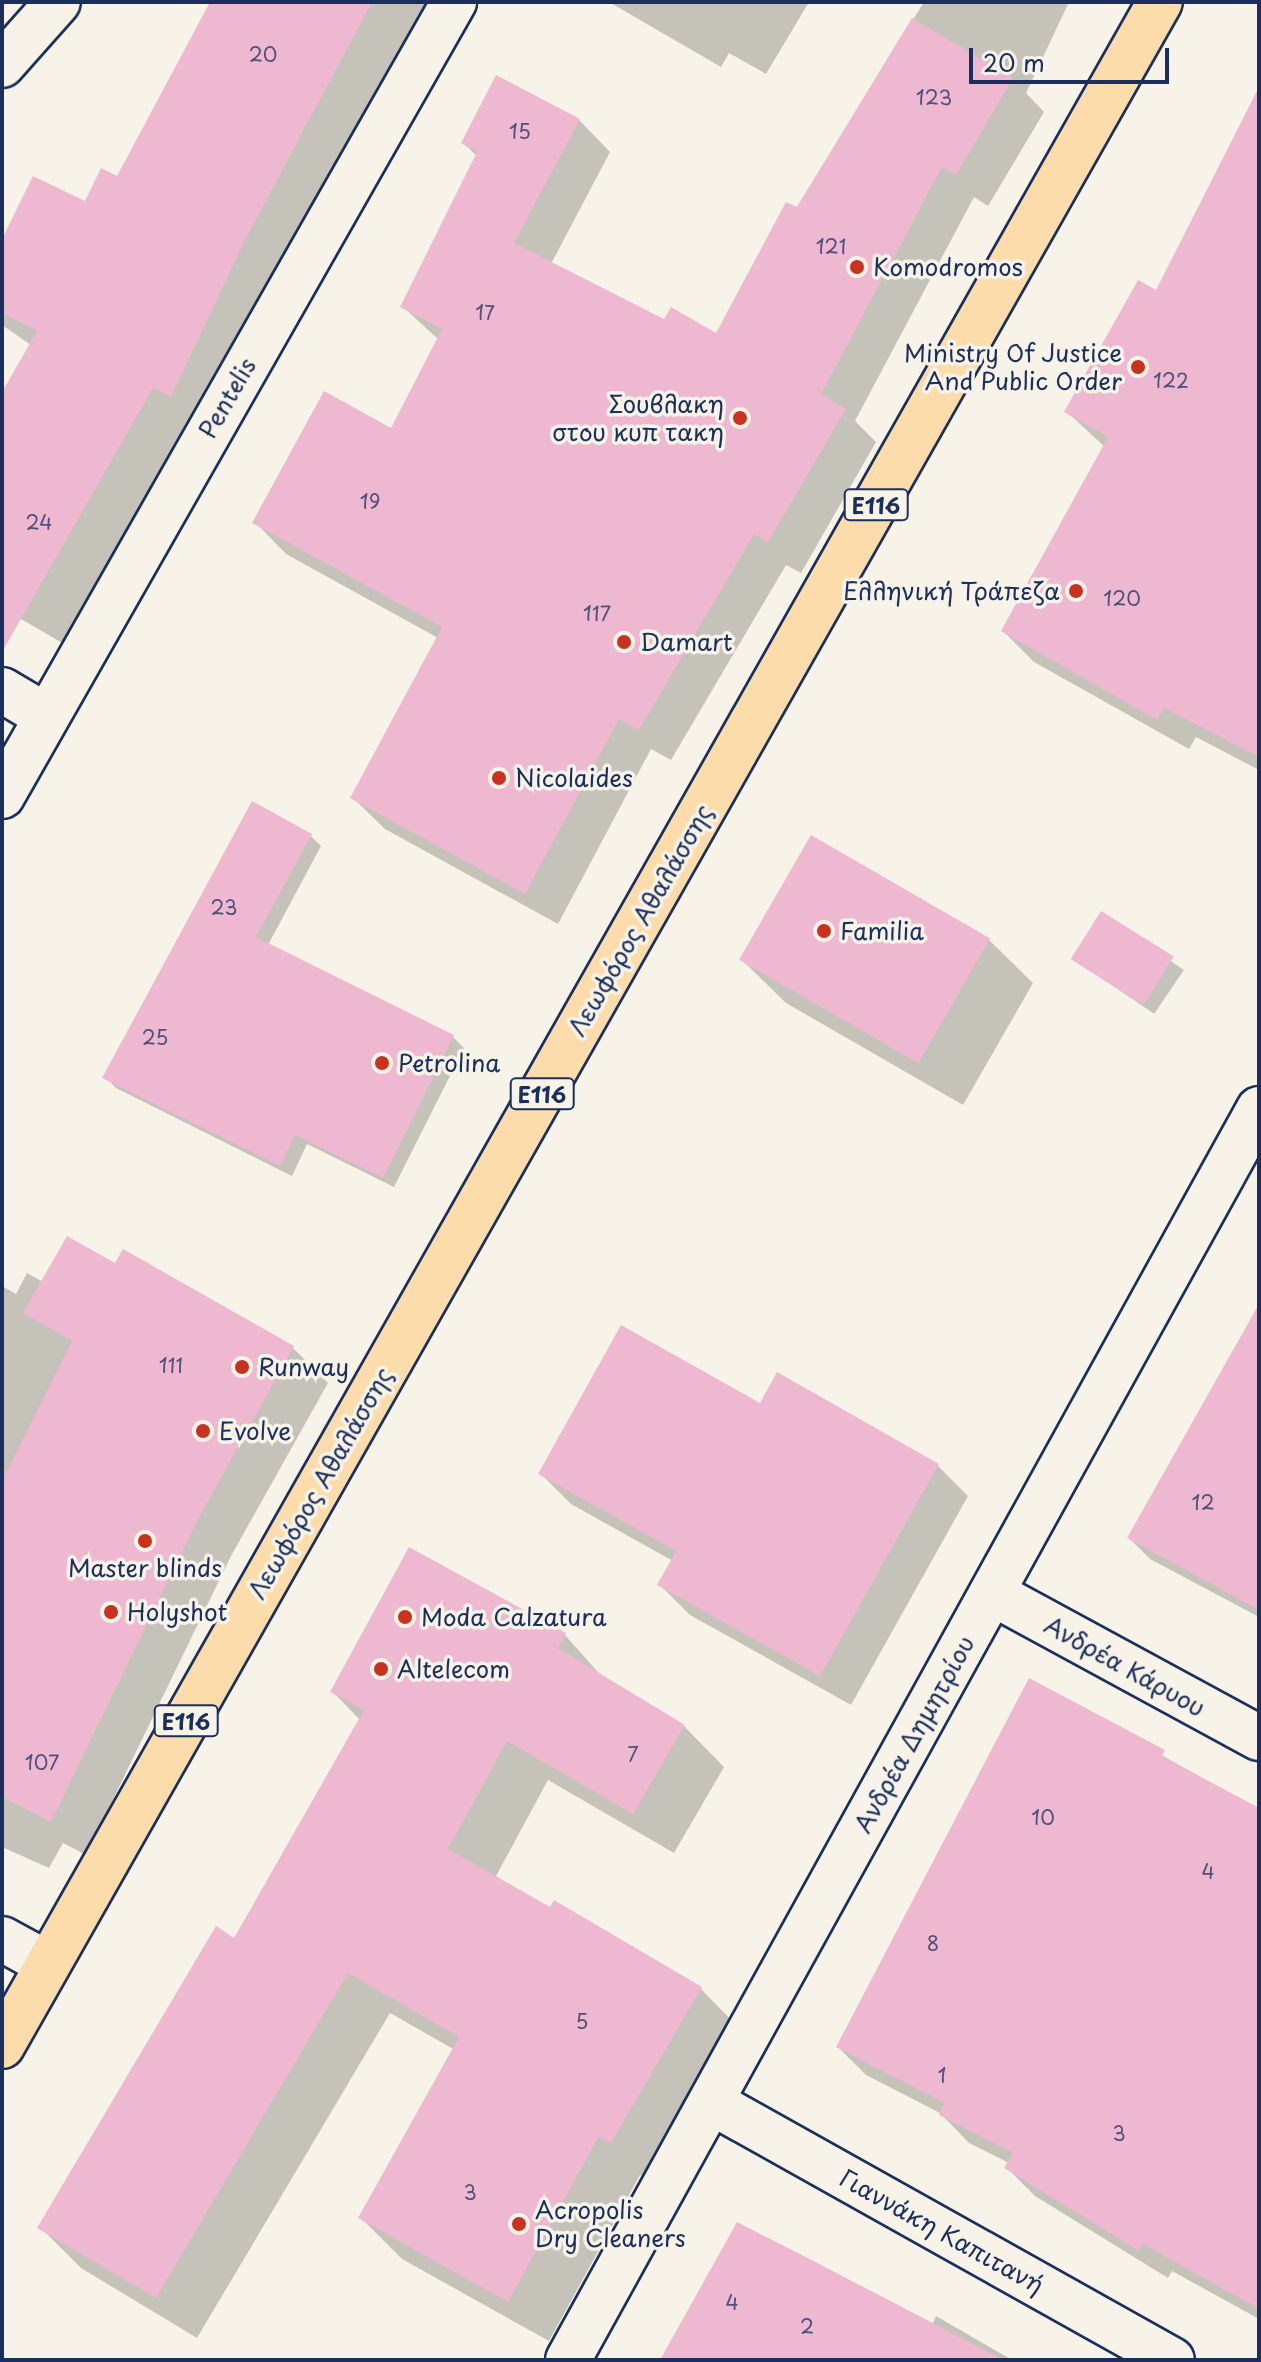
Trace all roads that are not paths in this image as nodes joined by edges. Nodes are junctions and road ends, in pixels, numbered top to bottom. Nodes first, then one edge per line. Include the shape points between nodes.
1 (58, 2) edge
2 (454, 2) edge
3 (1160, 2) edge
4 (2, 65) edge
5 (2, 690) edge
6 (46, 716) junction
7 (2, 796) edge
8 (1259, 1109) edge
9 (992, 1593) junction
10 (1259, 1738) edge
11 (2, 1939) edge
12 (48, 1964) junction
13 (2, 2046) edge
14 (711, 2102) junction
15 (568, 2360) edge
16 (1172, 2360) edge

1 - 4 street
2 - 6 street, Pentelis
3 - 12 main road, Λεωφόρος Αθαλάσσης / E116
5 - 6 street
6 - 7 street, Pentelis
8 - 9 street, Ανδρέα Δημητρίου
9 - 10 street, Ανδρέα Κάρυου
9 - 14 street, Ανδρέα Δημητρίου
11 - 12 street
12 - 13 main road, Λεωφόρος Αθαλάσσης / E116
14 - 15 street, Ανδρέα Δημητρίου
14 - 16 street, Γιαννάκη Καπιτανή

